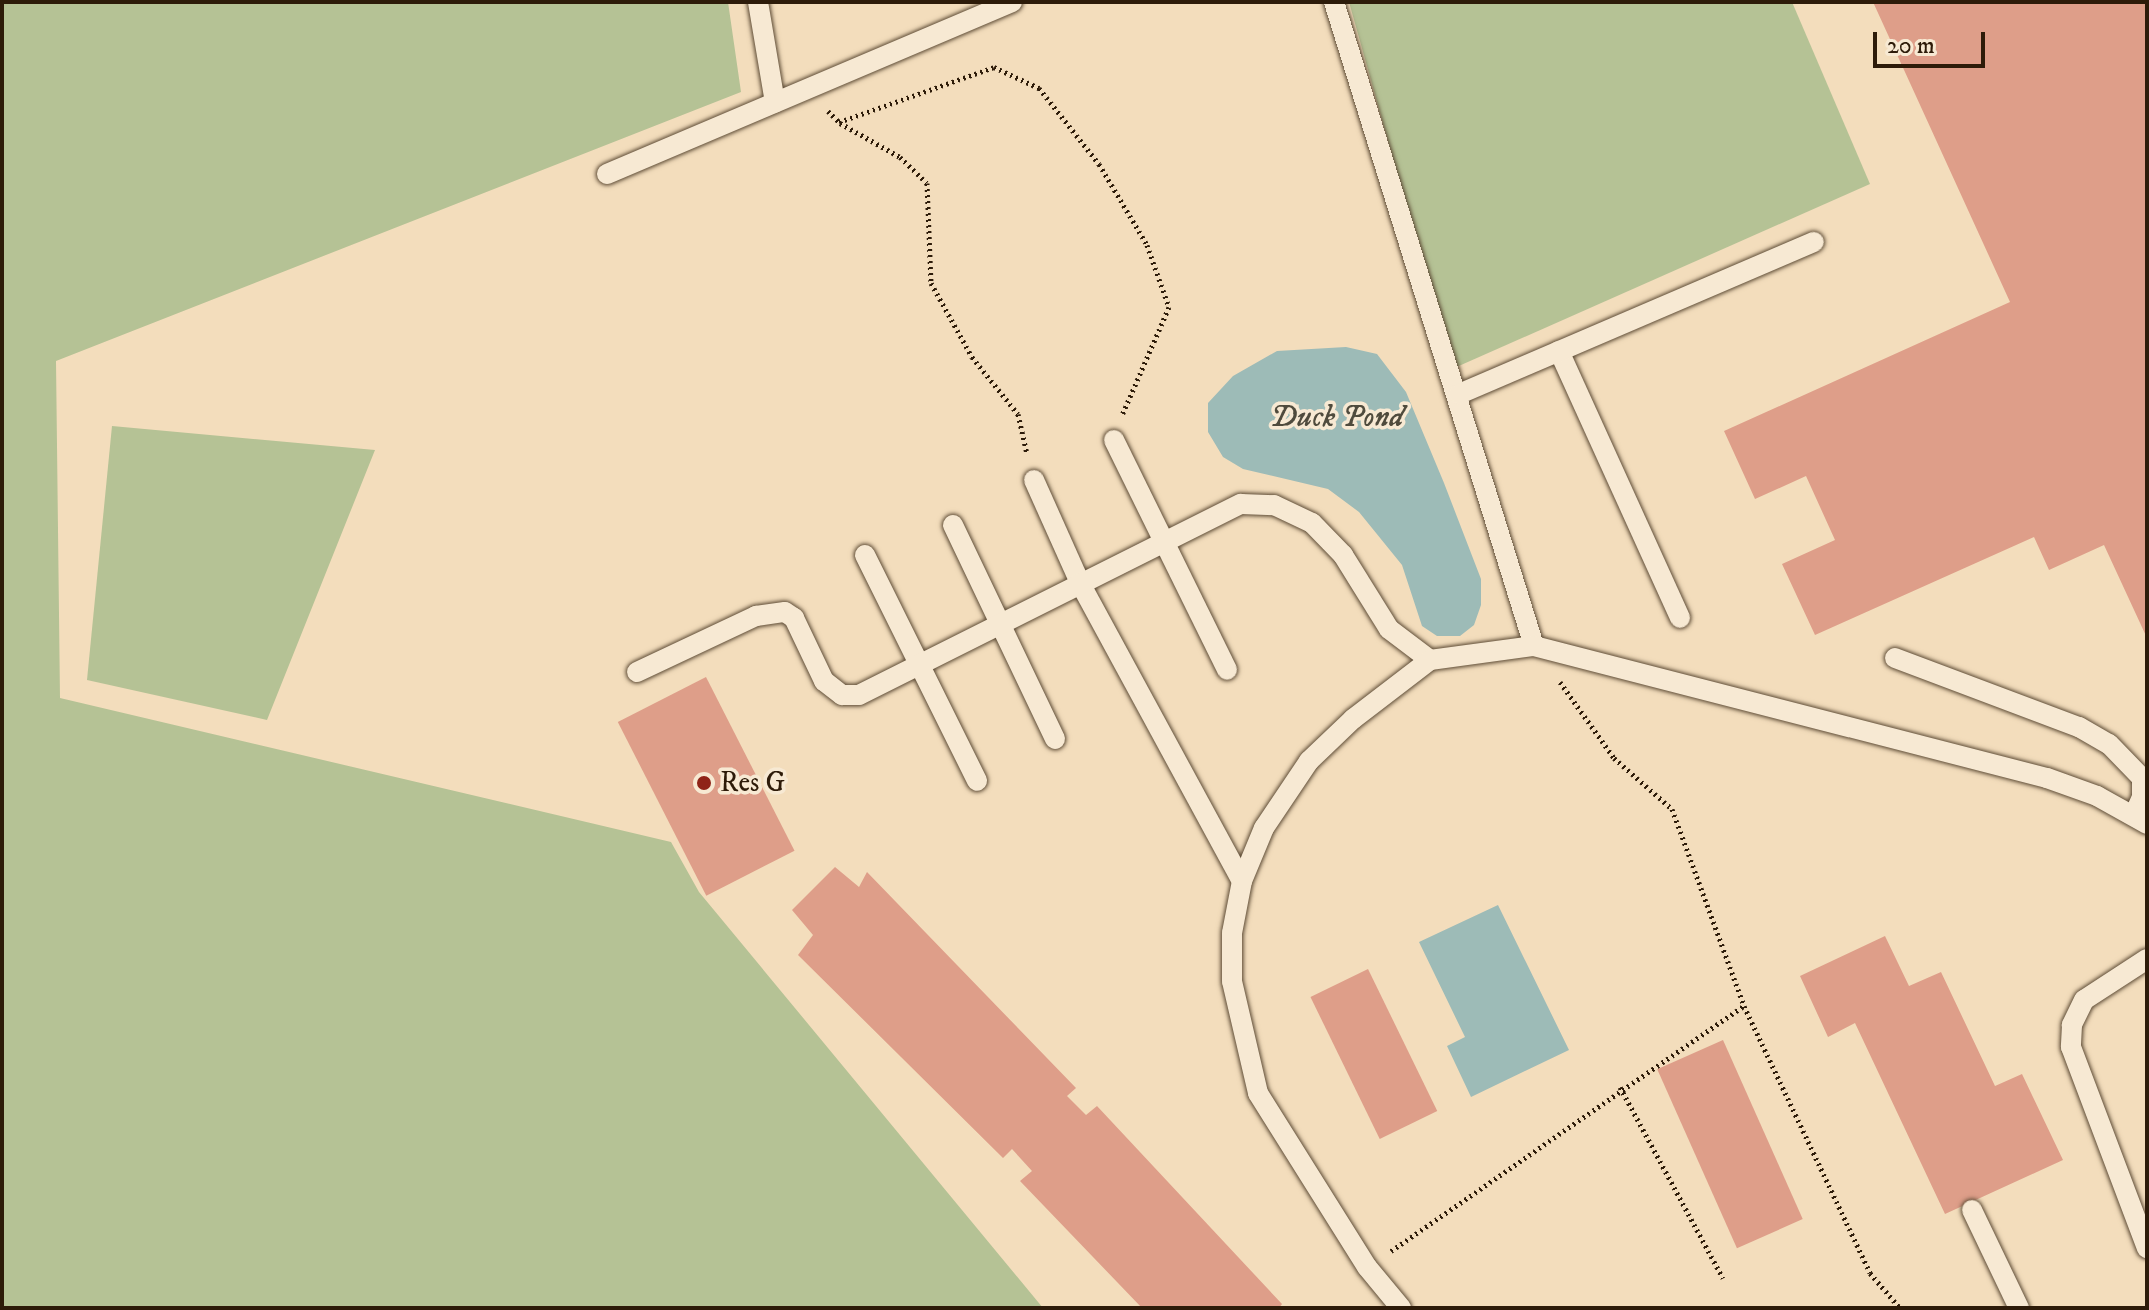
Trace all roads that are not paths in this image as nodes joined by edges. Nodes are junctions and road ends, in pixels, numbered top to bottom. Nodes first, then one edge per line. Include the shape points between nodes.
1 (758, 2) edge
2 (1012, 2) edge
3 (1334, 2) edge
4 (775, 103) junction
5 (607, 174) dead end
6 (1814, 242) dead end
7 (1559, 351) junction
8 (1459, 394) junction
9 (1114, 440) road end
10 (1034, 480) road end
11 (953, 525) dead end
12 (1163, 542) junction
13 (865, 555) dead end
14 (1080, 583) junction
15 (1680, 618) dead end
16 (999, 624) junction
17 (1534, 646) junction
18 (1895, 658) dead end
19 (1430, 660) junction
20 (921, 663) junction
21 (1227, 670) dead end
22 (637, 672) dead end
23 (1055, 739) dead end
24 (977, 781) dead end
25 (2140, 820) edge
26 (1242, 881) junction
27 (2147, 959) edge
28 (1972, 1210) dead end
29 (2147, 1248) edge
30 (1401, 1308) edge
31 (2019, 1308) edge

1 - 4 lane
2 - 4 lane
3 - 8 lane
4 - 5 lane
6 - 7 lane
7 - 8 lane
7 - 15 lane
8 - 17 lane
9 - 12 lane
10 - 14 lane
11 - 16 lane
12 - 14 lane
12 - 19 lane via 1241,504 1274,505 1312,523 1343,555 1389,629
12 - 21 lane
13 - 20 lane
14 - 16 lane
14 - 26 lane
16 - 20 lane
16 - 23 lane
17 - 19 lane
17 - 25 lane via 1972,757 2097,796
18 - 25 lane via 2079,727 2109,744 2142,778
19 - 26 lane via 1353,719 1309,761 1264,828
20 - 22 lane via 859,695 842,695 824,681 794,618 771,611
20 - 24 lane
26 - 30 lane via 1232,933 1232,981 1258,1093 1367,1267
27 - 29 lane via 2084,1000 2072,1025 2071,1047
28 - 31 lane

